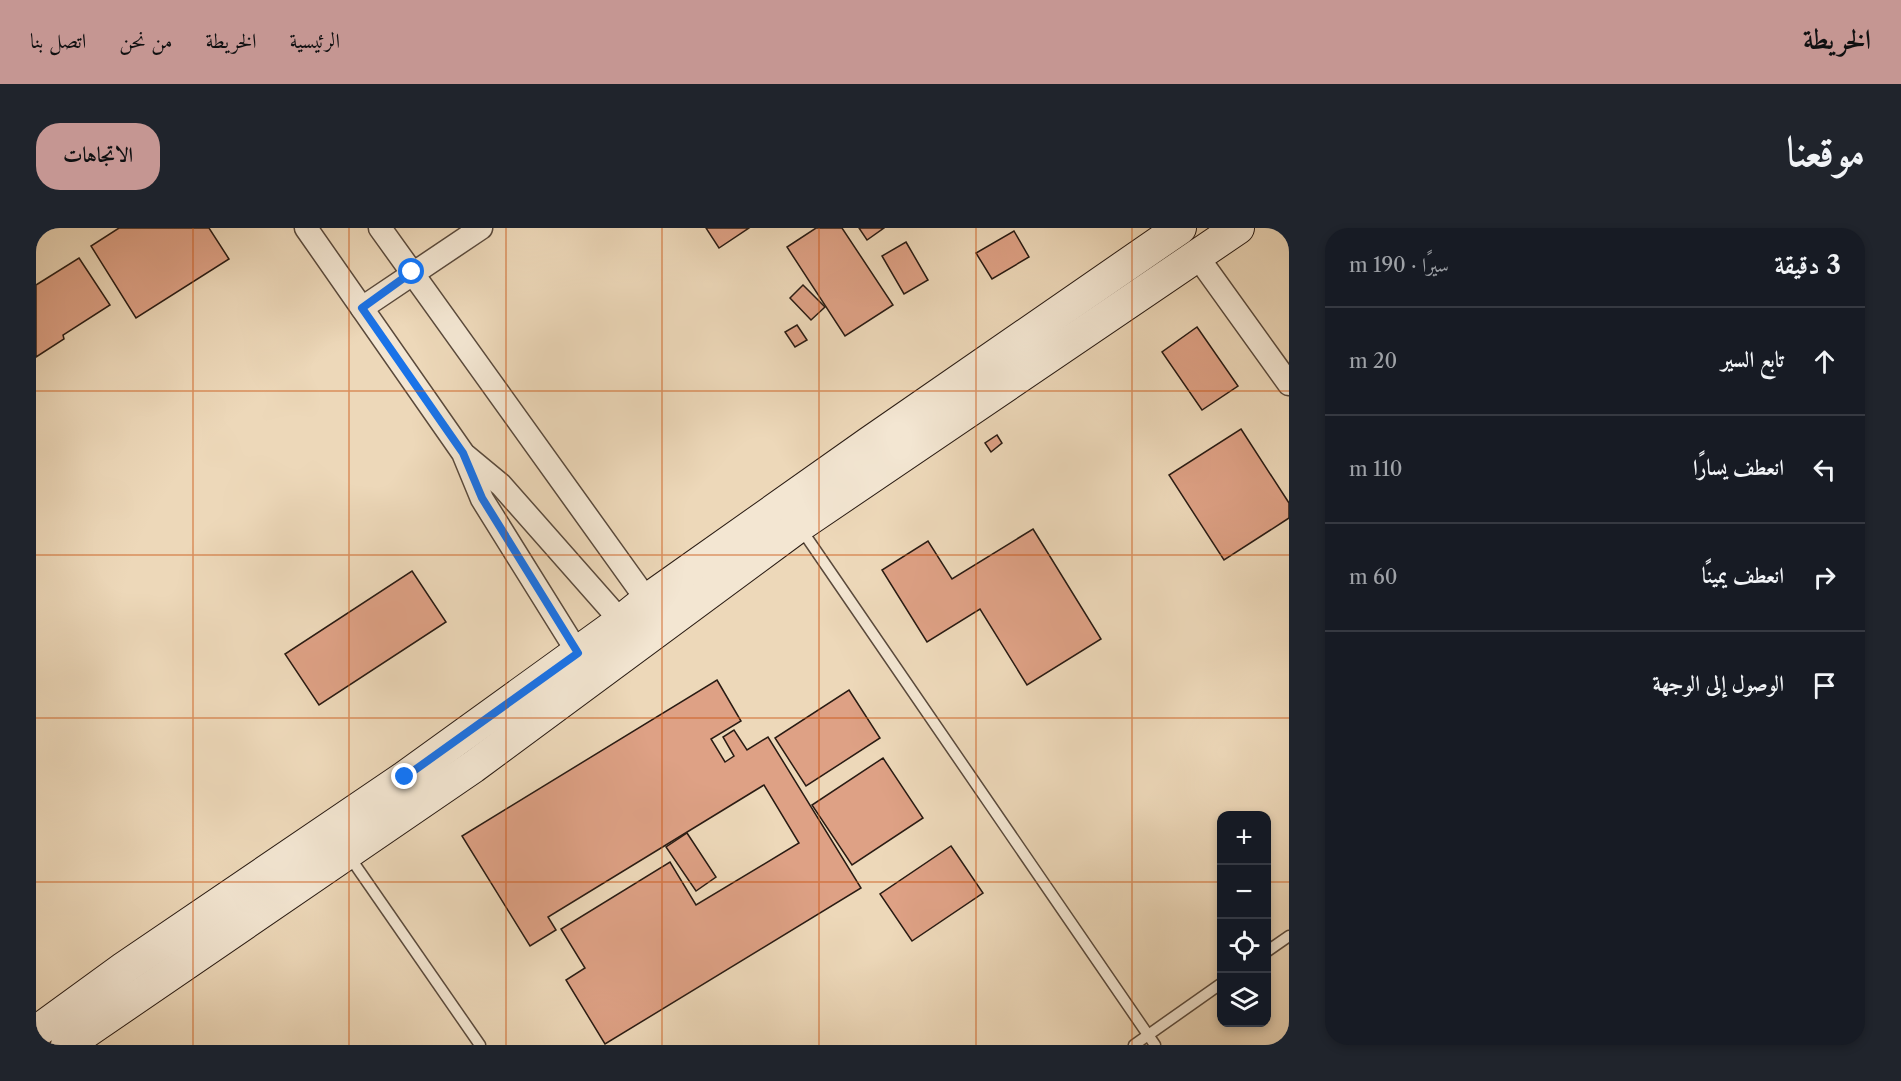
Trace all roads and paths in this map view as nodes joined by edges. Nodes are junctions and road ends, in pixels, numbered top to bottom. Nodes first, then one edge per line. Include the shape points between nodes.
1 (306, 228) edge
2 (381, 228) edge
3 (481, 228) edge
4 (1180, 228) edge
5 (1238, 228) edge
6 (1197, 256) junction
7 (412, 272) junction
8 (362, 308) junction
9 (1289, 384) edge
10 (463, 453) junction
11 (799, 526) junction
12 (647, 600) junction
13 (621, 621) junction
14 (578, 653) junction
15 (347, 853) junction
16 (1289, 936) edge
17 (1271, 949) edge
18 (1217, 986) edge
19 (36, 1032) edge
20 (1148, 1034) junction
21 (68, 1045) edge
22 (480, 1045) edge
23 (1134, 1045) edge
24 (1155, 1045) edge

1 - 8 street
2 - 7 street
3 - 7 street
4 - 12 street
5 - 6 street
6 - 9 street
6 - 11 street
7 - 8 street
7 - 12 street
8 - 10 street
10 - 13 street via 501,484
10 - 14 street via 482,498
11 - 15 street via 473,766
11 - 20 lane
12 - 13 street
13 - 14 street
14 - 19 street
15 - 21 street
15 - 22 lane
16 - 17 lane
18 - 20 lane
20 - 23 lane
20 - 24 lane

